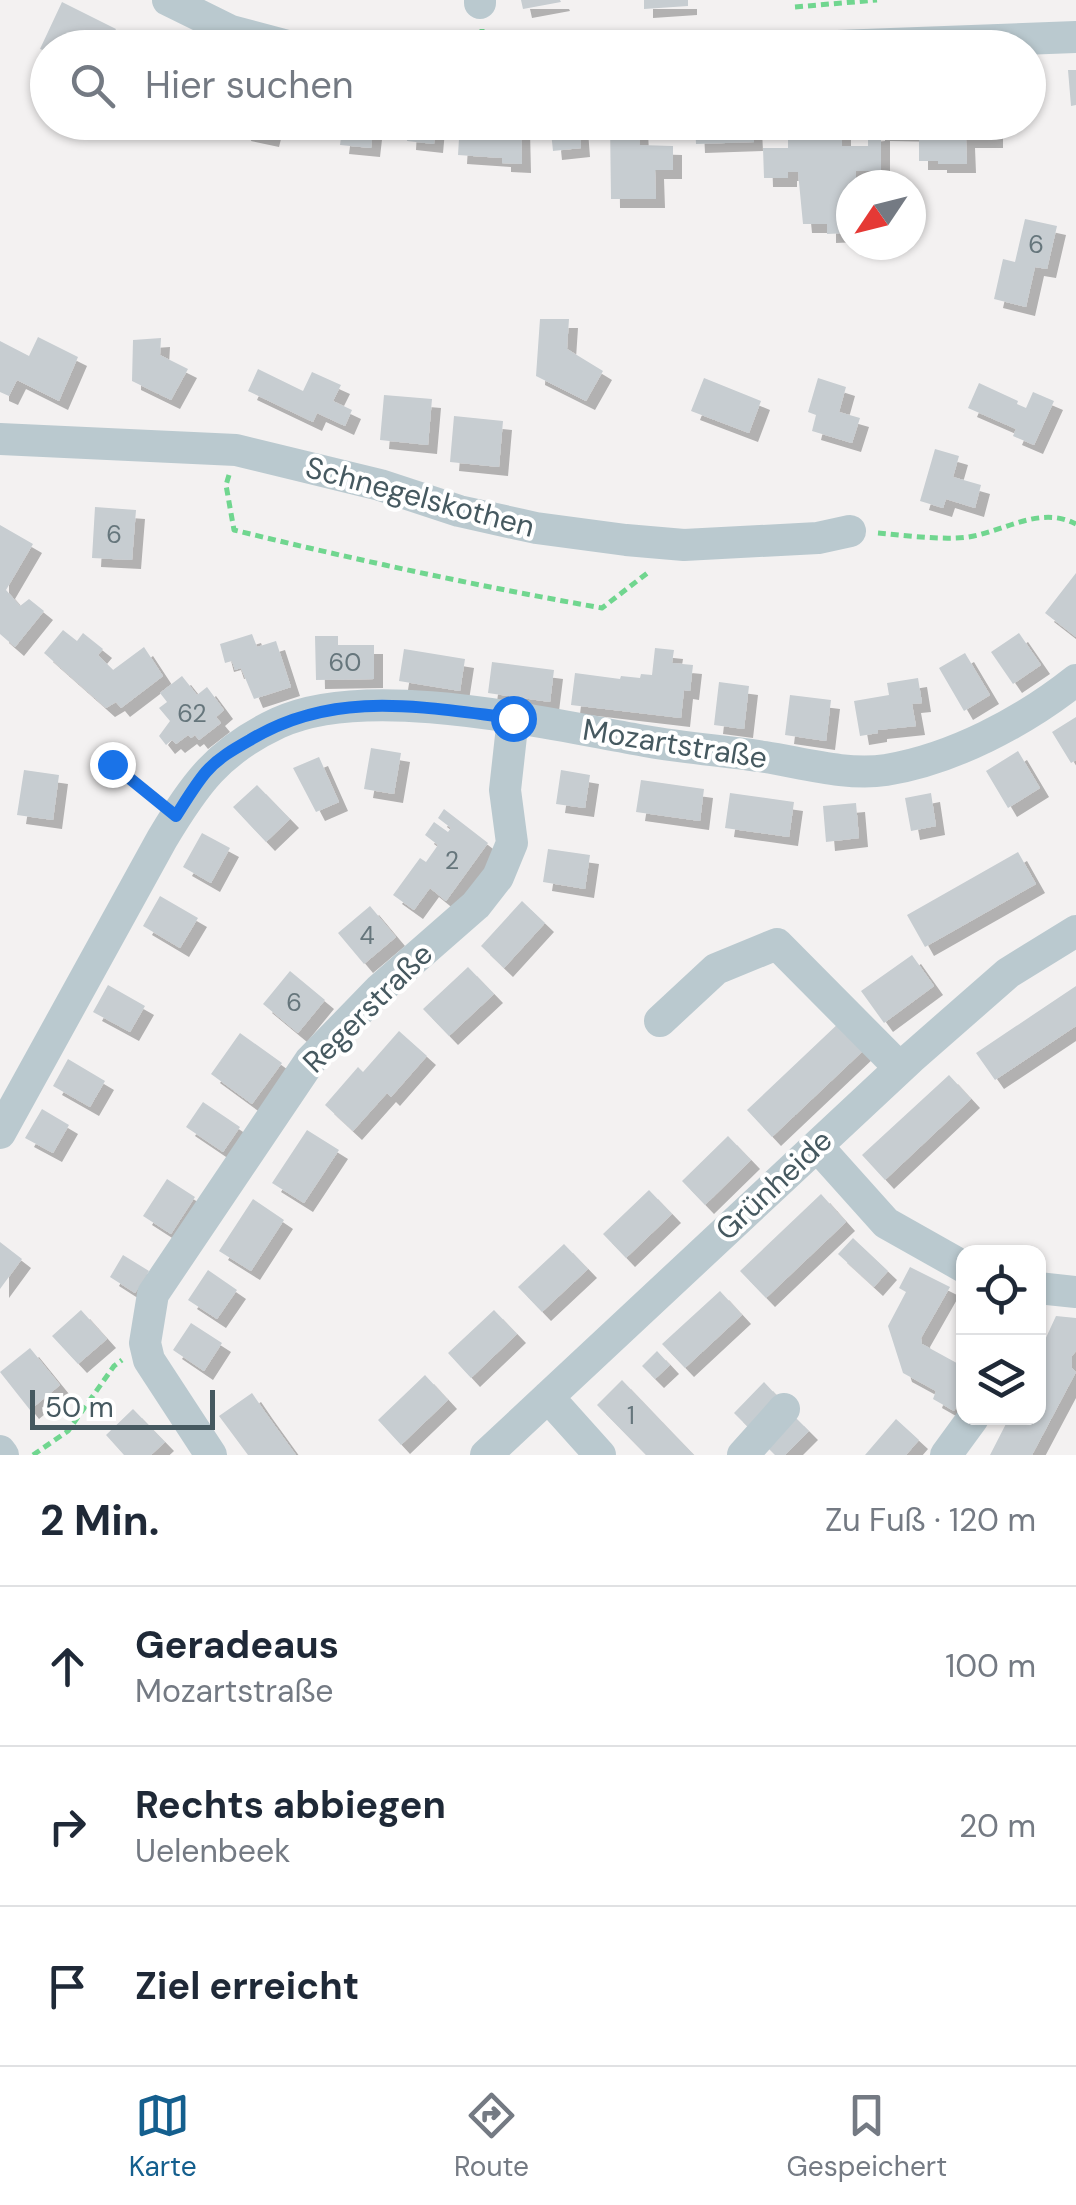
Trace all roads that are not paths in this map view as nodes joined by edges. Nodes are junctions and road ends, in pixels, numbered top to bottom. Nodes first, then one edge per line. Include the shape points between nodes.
1 (168, 0) edge
2 (231, 30) edge
3 (1076, 37) edge
4 (1046, 38) edge
5 (0, 439) edge
6 (850, 531) road end
7 (1076, 680) edge
8 (513, 718) junction
9 (1076, 932) edge
10 (660, 1020) dead end
11 (900, 1068) junction
12 (0, 1133) edge
13 (816, 1146) junction
14 (956, 1262) edge
15 (1046, 1289) edge
16 (1076, 1292) edge
17 (548, 1397) junction
18 (784, 1408) dead end
19 (968, 1425) edge
20 (211, 1455) edge
21 (486, 1455) edge
22 (600, 1455) edge
23 (742, 1455) edge
24 (946, 1455) edge

1 - 2 street
3 - 4 street
5 - 6 street, Schnegelskothen via 236,450 459,512 684,545
7 - 8 street, Mozartstraße via 981,739 882,770 826,768
8 - 12 street, Mozartstraße via 371,704 304,714 229,752 176,816
8 - 20 street, Regerstraße via 504,790 512,843 498,877 310,1061 153,1294 144,1342 157,1376
9 - 11 street, Grünheide via 1008,973
10 - 11 street via 716,969 777,944
11 - 13 street, Grünheide
13 - 14 street via 886,1223
13 - 17 street, Grünheide
15 - 16 street
17 - 21 street, Grünheide
17 - 22 street
18 - 23 street
19 - 24 street

